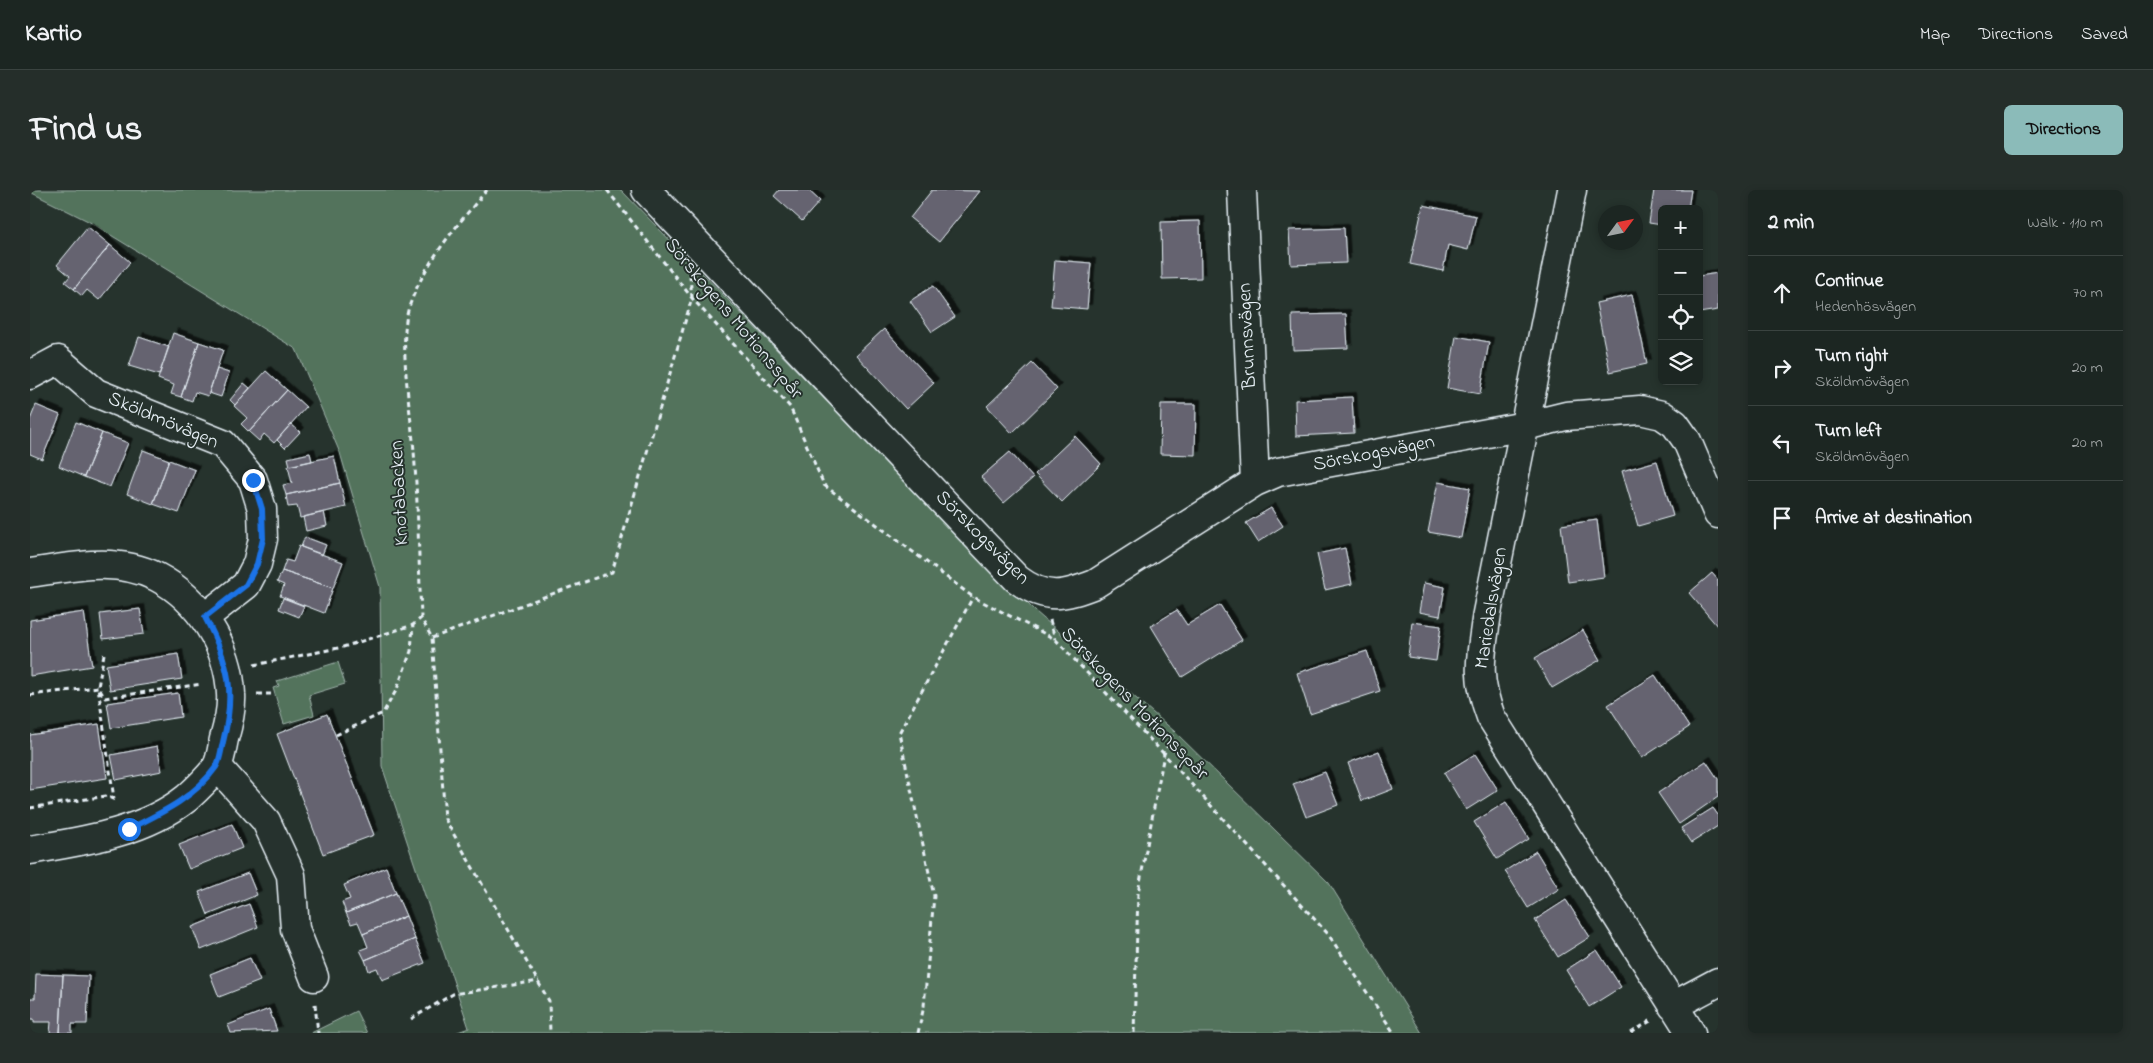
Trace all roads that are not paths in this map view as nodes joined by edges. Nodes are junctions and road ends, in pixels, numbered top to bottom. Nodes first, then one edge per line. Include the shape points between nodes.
1 (646, 190) edge
2 (1242, 190) edge
3 (1572, 190) edge
4 (30, 375) edge
5 (1525, 426) junction
6 (1255, 482) junction
7 (1718, 514) edge
8 (30, 573) edge
9 (205, 617) junction
10 (217, 766) junction
11 (30, 850) edge
12 (314, 978) dead end
13 (1718, 982) edge
14 (1673, 1006) junction
15 (1691, 1033) edge

1 - 6 street, Sörskogsvägen via 1029,588 1058,596 1095,584
2 - 6 street, Brunnsvägen
3 - 5 street, Mariedalsvägen
4 - 9 street, Sköldmövägen via 58,360 96,393 223,444 253,480 262,509 263,539 257,564 246,585
5 - 6 street, Sörskogsvägen via 1278,472
5 - 7 street, Sörskogsvägen via 1576,415 1640,410 1662,415 1675,424 1687,441
5 - 14 street, Mariedalsvägen via 1487,613 1480,663 1482,693 1491,717
8 - 9 street via 100,564 132,569 156,577
9 - 10 street via 228,670 231,694
10 - 11 street via 186,798 129,829
10 - 12 street via 266,821 291,875 296,929
13 - 14 street
14 - 15 street, Mariedalsvägen

